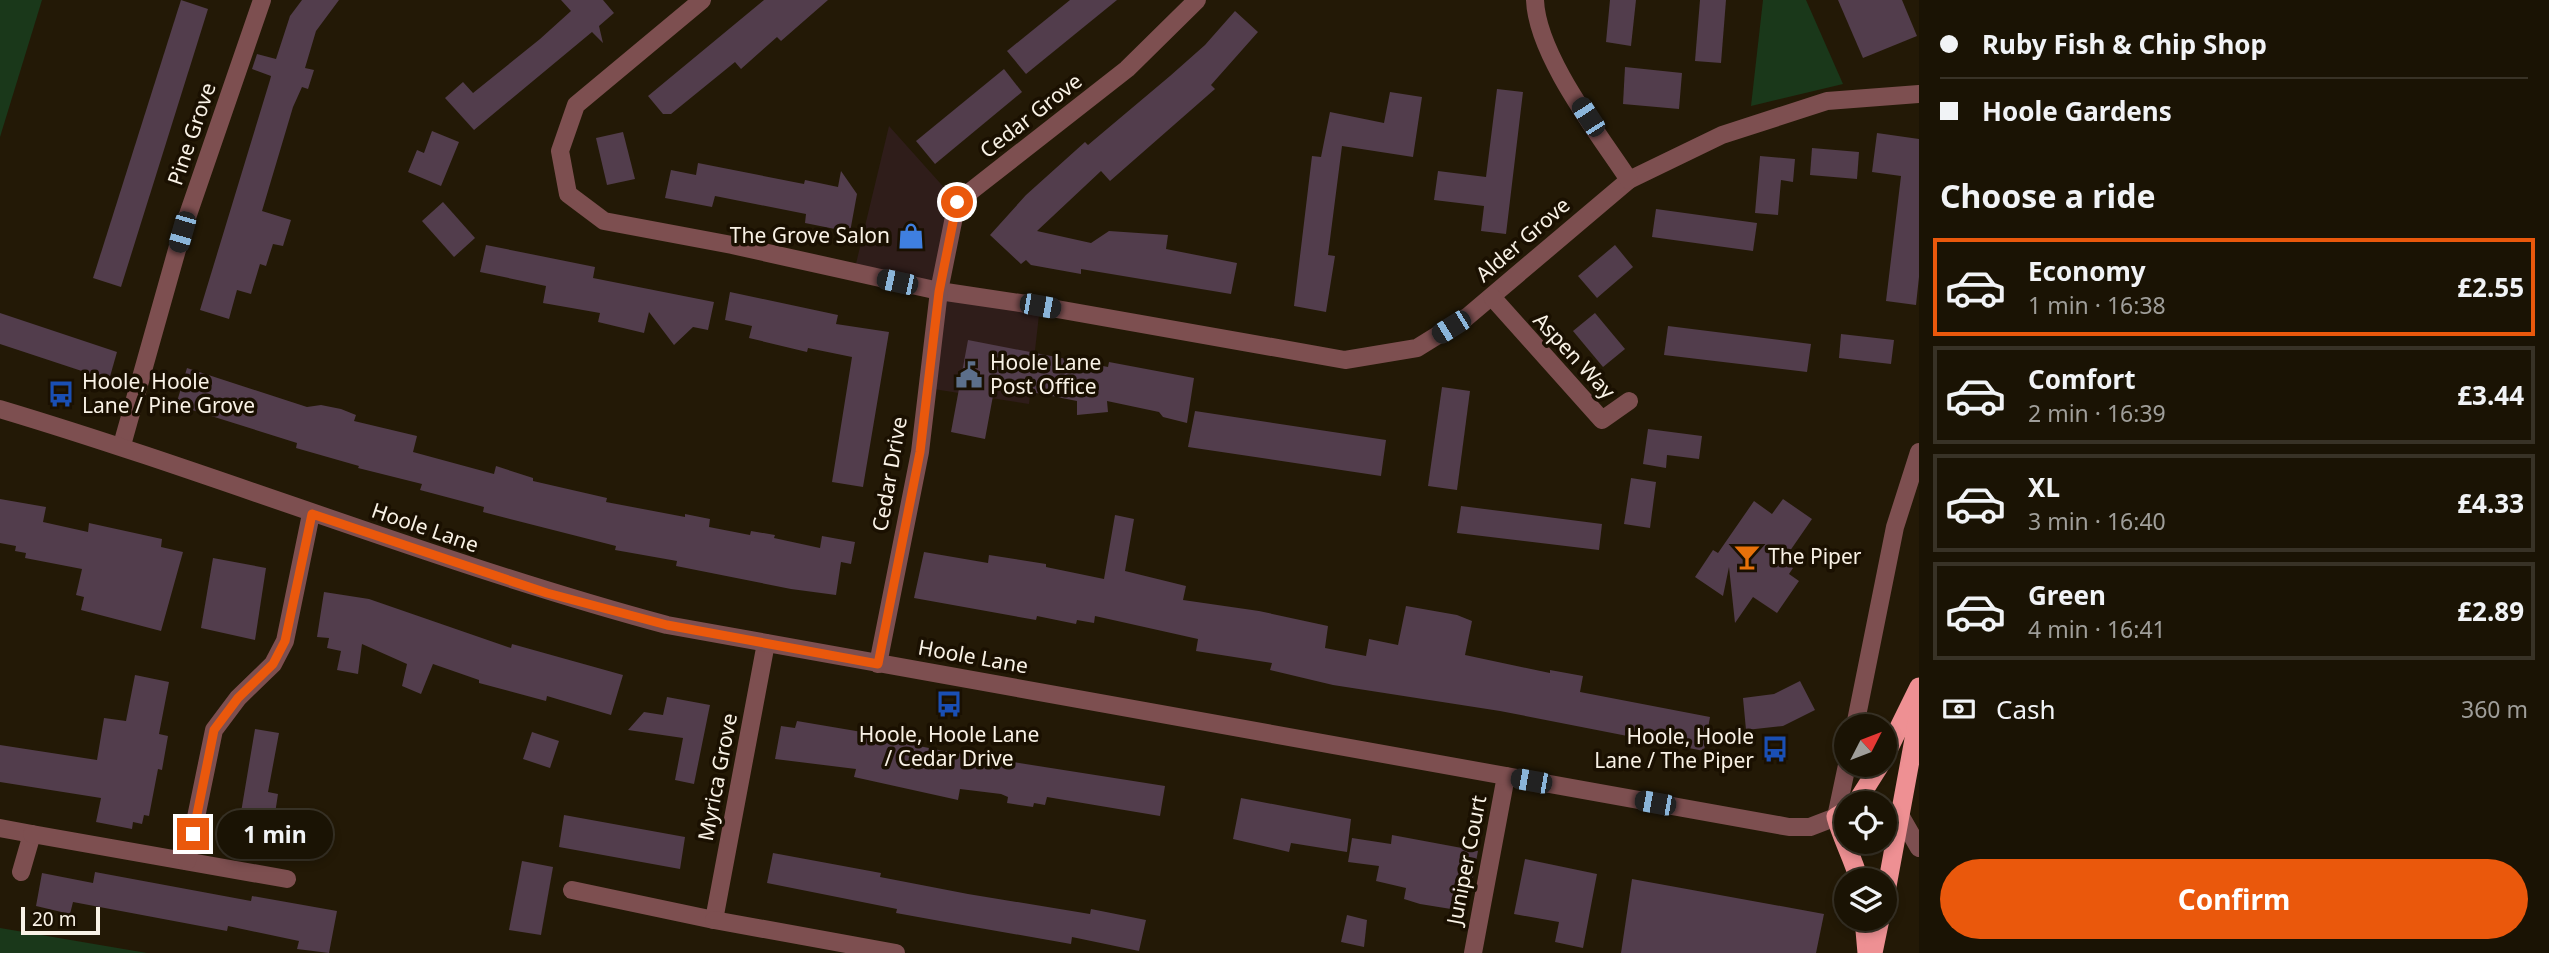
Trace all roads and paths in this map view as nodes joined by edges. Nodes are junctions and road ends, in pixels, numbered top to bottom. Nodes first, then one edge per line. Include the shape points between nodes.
1 (262, 0) edge
2 (702, 0) edge
3 (1197, 0) edge
4 (1535, 0) edge
5 (1919, 94) edge
6 (1629, 180) junction
7 (939, 292) junction
8 (1492, 297) junction
9 (1629, 401) dead end
10 (0, 409) edge
11 (122, 445) junction
12 (1919, 452) edge
13 (312, 514) junction
14 (766, 643) junction
15 (878, 664) junction
16 (1919, 687) edge
17 (1919, 712) edge
18 (1857, 714) edge
19 (1897, 731) edge
20 (1506, 776) junction
21 (1900, 815) junction
22 (1834, 817) edge
23 (0, 828) edge
24 (32, 834) junction
25 (1919, 848) edge
26 (187, 861) junction
27 (1890, 868) edge
28 (21, 873) dead end
29 (287, 879) dead end
30 (572, 890) dead end
31 (714, 920) junction
32 (1865, 931) edge
33 (1878, 931) edge
34 (896, 953) edge
35 (1473, 953) edge
36 (1867, 953) edge
37 (1873, 953) edge

1 - 11 street, Pine Grove via 182,232
2 - 7 street, Alder Grove via 576,105 560,151 568,194 604,221
3 - 7 street, Cedar Grove via 1127,69 957,202
4 - 6 street via 1542,36 1574,96
5 - 6 street, Alder Grove via 1827,101 1722,135
6 - 8 street, Alder Grove
7 - 8 street, Alder Grove via 1345,360 1417,348
7 - 15 street, Cedar Drive via 920,452
8 - 9 street, Aspen Way via 1602,420
10 - 11 street, Hoole Lane
11 - 13 street, Hoole Lane
12 - 18 street via 1895,527
13 - 14 street, Hoole Lane via 547,593 667,625
13 - 26 street via 285,641 273,664 214,730
14 - 15 street, Hoole Lane
14 - 31 street, Myrica Grove
15 - 20 street, Hoole Lane
16 - 19 highway
17 - 21 highway
20 - 22 street, Hoole Lane via 1789,827 1810,827
20 - 35 street, Juniper Court
21 - 25 street
21 - 27 highway
23 - 24 street
24 - 26 street
24 - 28 street
26 - 29 street
30 - 31 street
31 - 34 street
32 - 36 highway
33 - 37 highway

